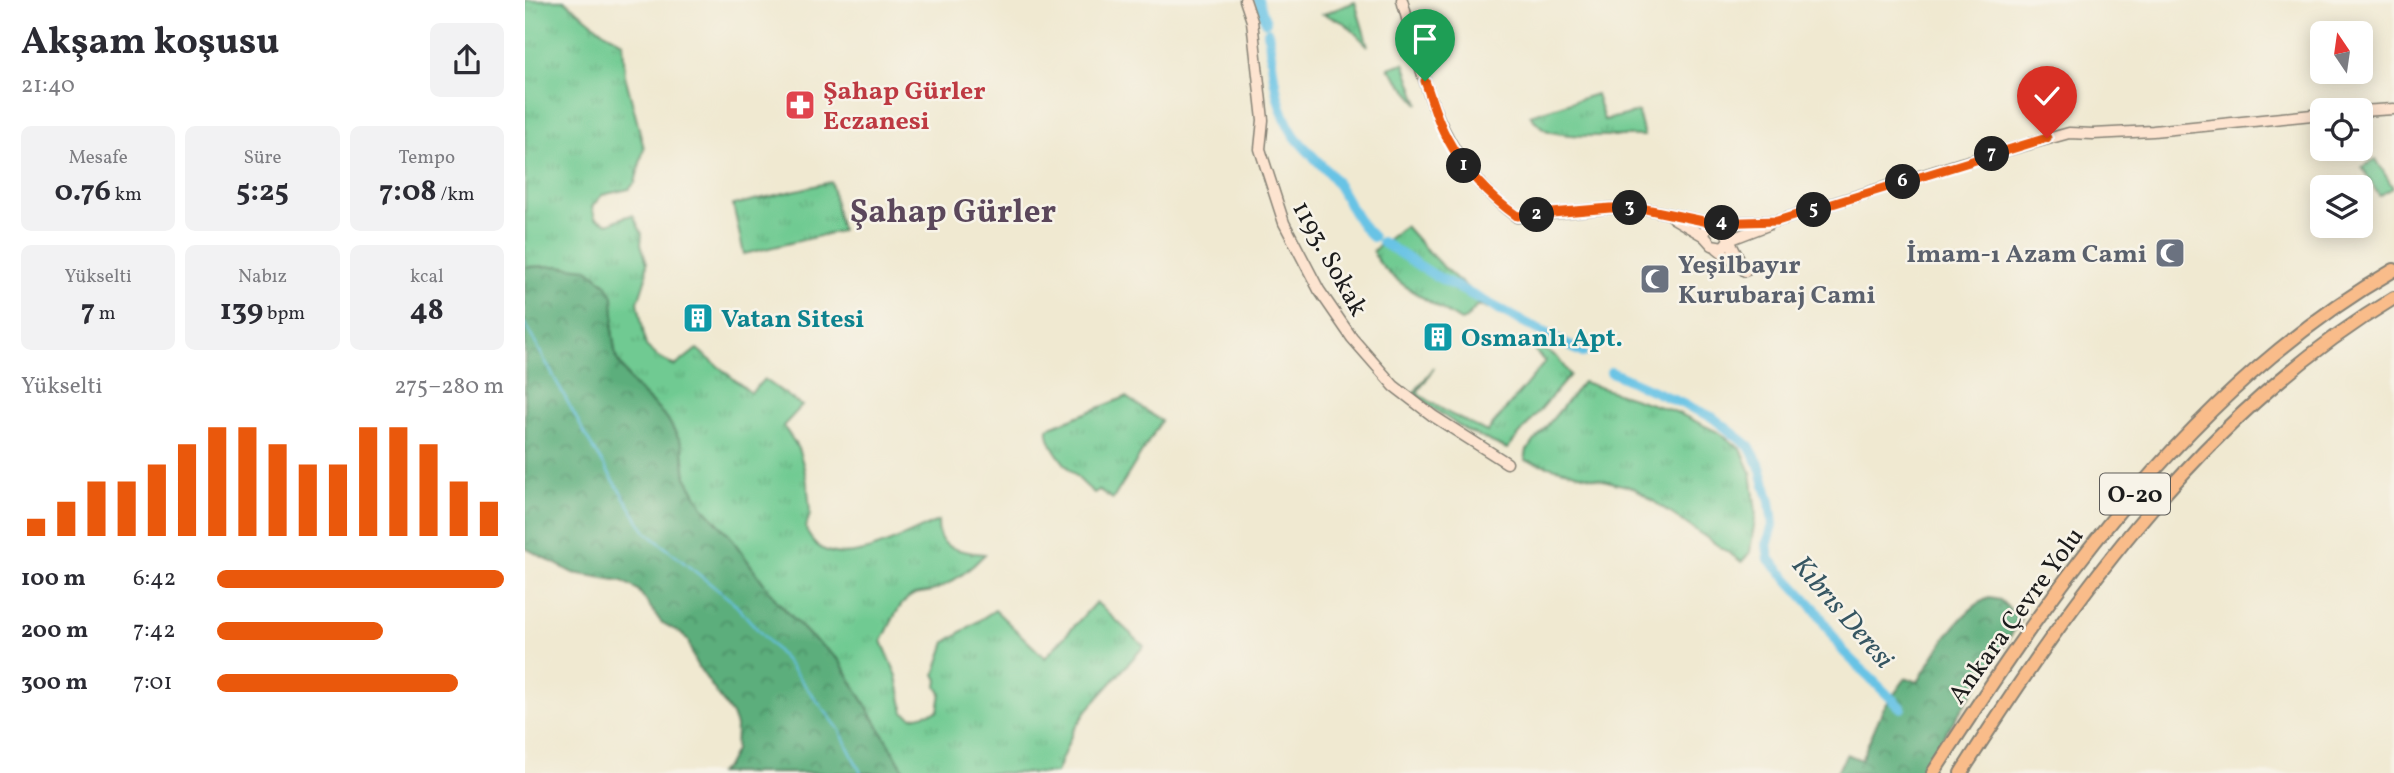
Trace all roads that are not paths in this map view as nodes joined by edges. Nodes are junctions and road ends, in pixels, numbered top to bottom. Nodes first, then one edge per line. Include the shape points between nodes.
1 (1245, 0) edge
2 (1402, 0) edge
3 (2394, 109) edge
4 (2373, 110) edge
5 (2310, 115) edge
6 (1667, 215) junction
7 (1777, 221) junction
8 (1713, 223) junction
9 (1705, 236) junction
10 (1729, 240) junction
11 (1717, 248) junction
12 (2394, 270) edge
13 (2394, 298) edge
14 (1507, 463) dead end
15 (1933, 773) edge
16 (1961, 773) edge

1 - 14 street, 1193. Sokak via 1252,21 1263,120 1260,149 1284,223 1319,290 1352,338 1394,386
2 - 6 street via 1423,79 1446,137 1462,164 1506,208 1517,216 1620,208
3 - 4 street
5 - 7 street via 2153,131 2069,133
6 - 8 street
6 - 9 street
7 - 8 street
7 - 10 street
8 - 9 street via 1707,225
8 - 10 street
9 - 11 street
10 - 11 street
10 - 11 street via 1745,271
12 - 15 highway, Ankara Çevre Yolu / O-20 via 2304,330 2179,442 2085,554 2008,658
13 - 16 highway, Ankara Çevre Yolu / O-20 via 2279,380 2188,466 2066,618

